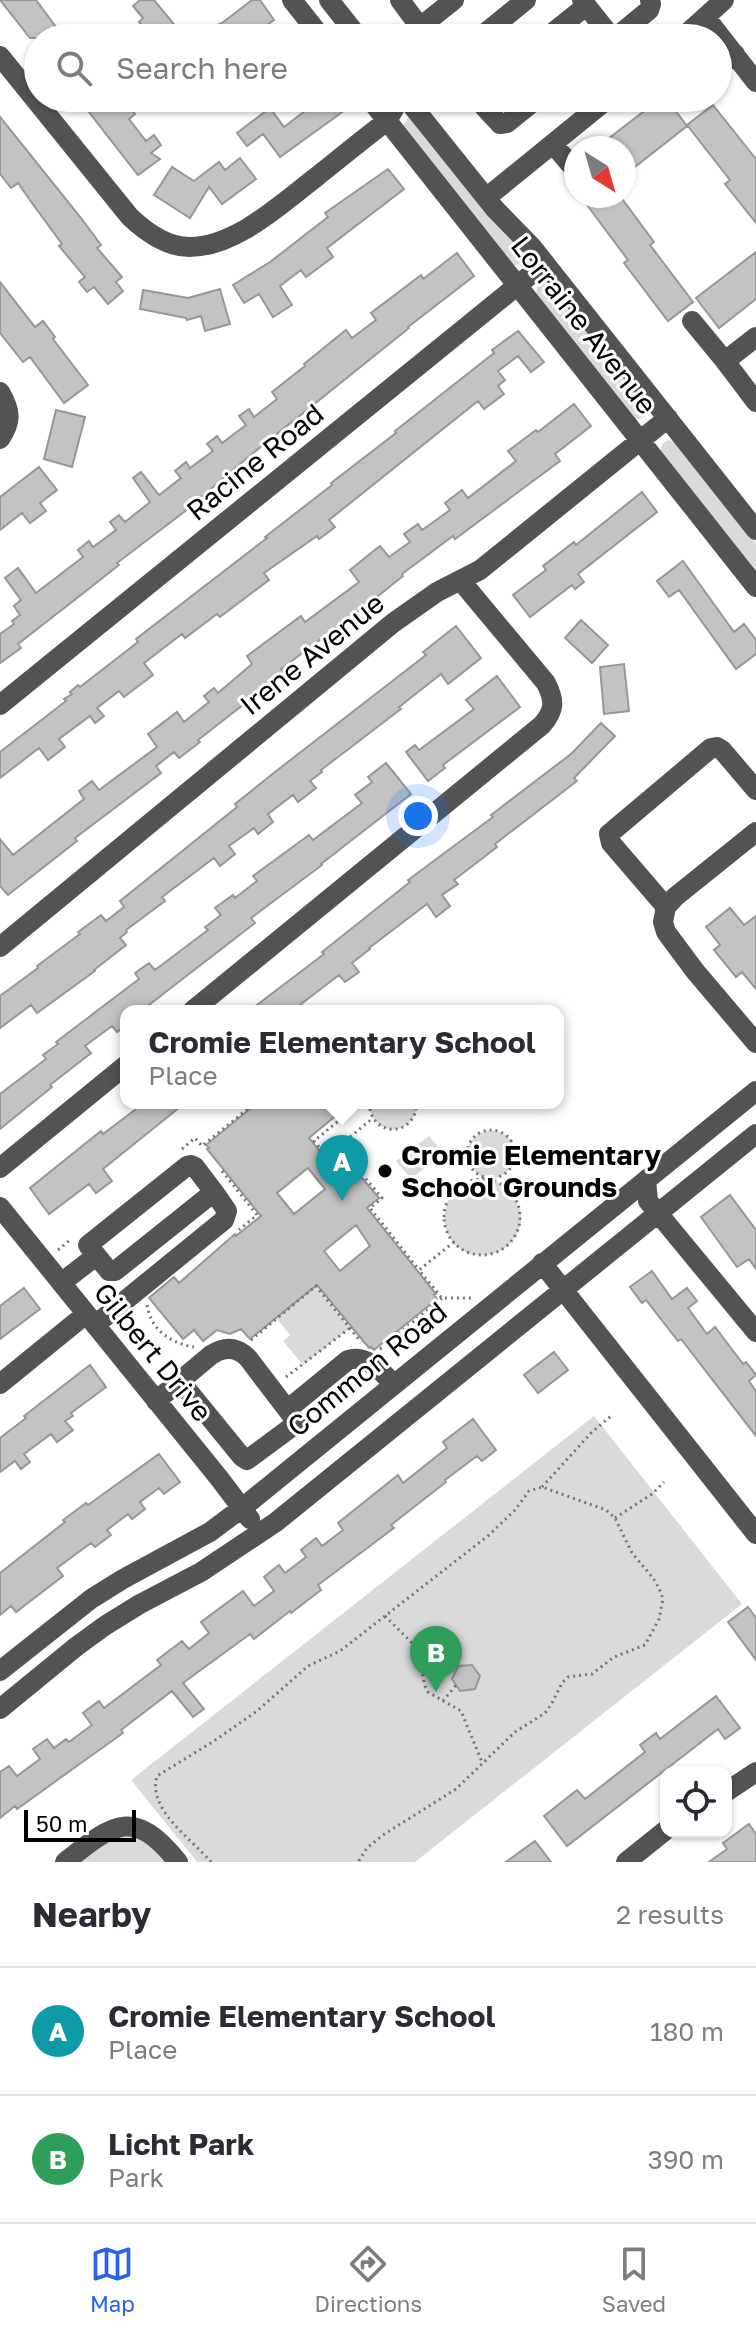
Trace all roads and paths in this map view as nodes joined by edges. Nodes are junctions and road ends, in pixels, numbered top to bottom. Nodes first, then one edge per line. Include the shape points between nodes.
1 (292, 0) edge
2 (329, 0) edge
3 (400, 0) edge
4 (454, 0) edge
5 (526, 0) edge
6 (650, 0) edge
7 (724, 0) edge
8 (584, 3) edge
9 (706, 18) junction
10 (311, 24) edge
11 (348, 24) edge
12 (418, 24) edge
13 (432, 24) edge
14 (496, 24) edge
15 (561, 24) edge
16 (602, 24) edge
17 (632, 24) edge
18 (699, 24) edge
19 (711, 24) edge
20 (732, 50) edge
21 (735, 54) junction
22 (0, 56) edge
23 (732, 56) edge
24 (756, 80) edge
25 (24, 86) edge
26 (45, 112) edge
27 (380, 112) edge
28 (392, 112) edge
29 (417, 112) edge
30 (489, 112) edge
31 (521, 112) edge
32 (592, 112) edge
33 (387, 121) junction
34 (553, 144) junction
35 (564, 157) edge
36 (486, 198) junction
37 (545, 263) junction
38 (517, 285) junction
39 (692, 321) dead end
40 (756, 337) edge
41 (725, 361) junction
42 (0, 392) edge
43 (756, 402) edge
44 (668, 418) junction
45 (4, 433) edge
46 (640, 441) junction
47 (756, 530) edge
48 (461, 581) junction
49 (756, 587) edge
50 (0, 705) edge
51 (756, 790) edge
52 (756, 832) edge
53 (666, 907) junction
54 (0, 947) edge
55 (199, 1005) edge
56 (756, 1043) edge
57 (120, 1070) edge
58 (756, 1091) edge
59 (371, 1109) edge
60 (416, 1109) edge
61 (343, 1110) dead end
62 (373, 1118) junction
63 (756, 1134) edge
64 (327, 1156) junction
65 (0, 1168) edge
66 (490, 1179) junction
67 (646, 1180) junction
68 (214, 1192) junction
69 (0, 1207) edge
70 (659, 1213) junction
71 (454, 1242) junction
72 (96, 1256) junction
73 (542, 1263) junction
74 (419, 1270) junction
75 (61, 1283) junction
76 (563, 1289) junction
77 (442, 1298) junction
78 (473, 1298) dead end
79 (90, 1320) junction
80 (756, 1332) edge
81 (251, 1340) dead end
82 (365, 1346) dead end
83 (372, 1355) dead end
84 (180, 1381) junction
85 (0, 1384) edge
86 (393, 1384) junction
87 (156, 1401) junction
88 (288, 1409) junction
89 (611, 1416) dead end
90 (664, 1482) dead end
91 (542, 1487) junction
92 (242, 1508) junction
93 (615, 1518) junction
94 (260, 1534) junction
95 (756, 1534) edge
96 (385, 1616) junction
97 (0, 1671) edge
98 (456, 1685) dead end
99 (443, 1701) junction
100 (0, 1709) edge
101 (483, 1763) junction
102 (756, 1772) edge
103 (732, 1788) edge
104 (660, 1835) edge
105 (65, 1862) edge
106 (178, 1862) edge
107 (211, 1862) edge
108 (358, 1862) edge
109 (626, 1862) edge

1 - 10 street
2 - 11 street
3 - 12 street
4 - 13 street
5 - 14 street
6 - 17 street via 649,10
7 - 9 street
8 - 15 street
8 - 16 street
9 - 18 street
9 - 19 street
20 - 21 street
21 - 23 street
21 - 24 street
22 - 25 street
26 - 33 street via 130,217 157,238 187,247 219,242 263,218
27 - 33 street, Lorraine Avenue
28 - 33 street
29 - 36 street, Lorraine Avenue
30 - 31 street via 500,124
32 - 34 street
33 - 38 street, Lorraine Avenue
34 - 35 street
34 - 36 street
36 - 37 street, Lorraine Avenue
37 - 38 street, Racine Road
37 - 44 street, Lorraine Avenue
38 - 46 street, Lorraine Avenue
38 - 50 street, Racine Road
39 - 41 street
40 - 41 street
41 - 43 street
42 - 45 street via 9,411
44 - 46 street, Irene Avenue
44 - 47 street, Lorraine Avenue
46 - 48 street, Irene Avenue
46 - 49 street, Lorraine Avenue
48 - 54 street, Irene Avenue via 393,623
48 - 55 street via 546,683 554,707 550,716
51 - 53 street via 722,750 711,748 609,834
52 - 53 street
53 - 56 street via 666,932
57 - 65 street
58 - 67 street, Common Road
59 - 62 path
60 - 62 path via 413,1119 401,1128 385,1128
61 - 64 path via 347,1114 314,1141
62 - 64 path
63 - 70 street
64 - 74 path via 345,1178 357,1168 382,1198 370,1208
66 - 66 path via 506,1174 516,1153 504,1133 488,1130 474,1137 467,1159 475,1173
66 - 71 path via 467,1181 448,1199 444,1224
66 - 71 path via 504,1185 519,1204 514,1240 481,1256
67 - 70 street via 648,1201
67 - 73 street, Common Road
68 - 72 street via 115,1271
68 - 72 street via 195,1167 187,1166 88,1245
68 - 79 street via 227,1211 224,1220
69 - 75 street, Gilbert Drive
70 - 76 street
70 - 80 street
71 - 74 path
72 - 75 street
73 - 76 street
73 - 86 street, Common Road
74 - 77 path
75 - 79 street, Gilbert Drive
76 - 94 street
76 - 95 street
77 - 78 path
77 - 83 path
79 - 85 street
79 - 87 street, Gilbert Drive
81 - 82 path via 316,1286
84 - 87 street
84 - 88 street via 220,1349 240,1351
84 - 88 street via 247,1460 293,1426 296,1421
86 - 88 street via 356,1357
86 - 92 street, Common Road
87 - 92 street, Gilbert Drive
89 - 91 path
90 - 93 path
91 - 93 path
91 - 96 path via 529,1491 489,1535
92 - 94 street, Gilbert Drive
92 - 97 street, Common Road via 210,1532 91,1599
93 - 101 path via 663,1599 650,1639 592,1674 568,1677 545,1713 515,1732
94 - 100 street via 106,1625
96 - 99 path via 417,1648 425,1686
96 - 107 path via 340,1651 308,1666 257,1711 157,1776 156,1799
98 - 99 path
99 - 101 path via 461,1711
101 - 108 path via 456,1789 383,1835
102 - 103 street
104 - 109 street
105 - 106 street via 97,1836 125,1826 139,1827 159,1839

